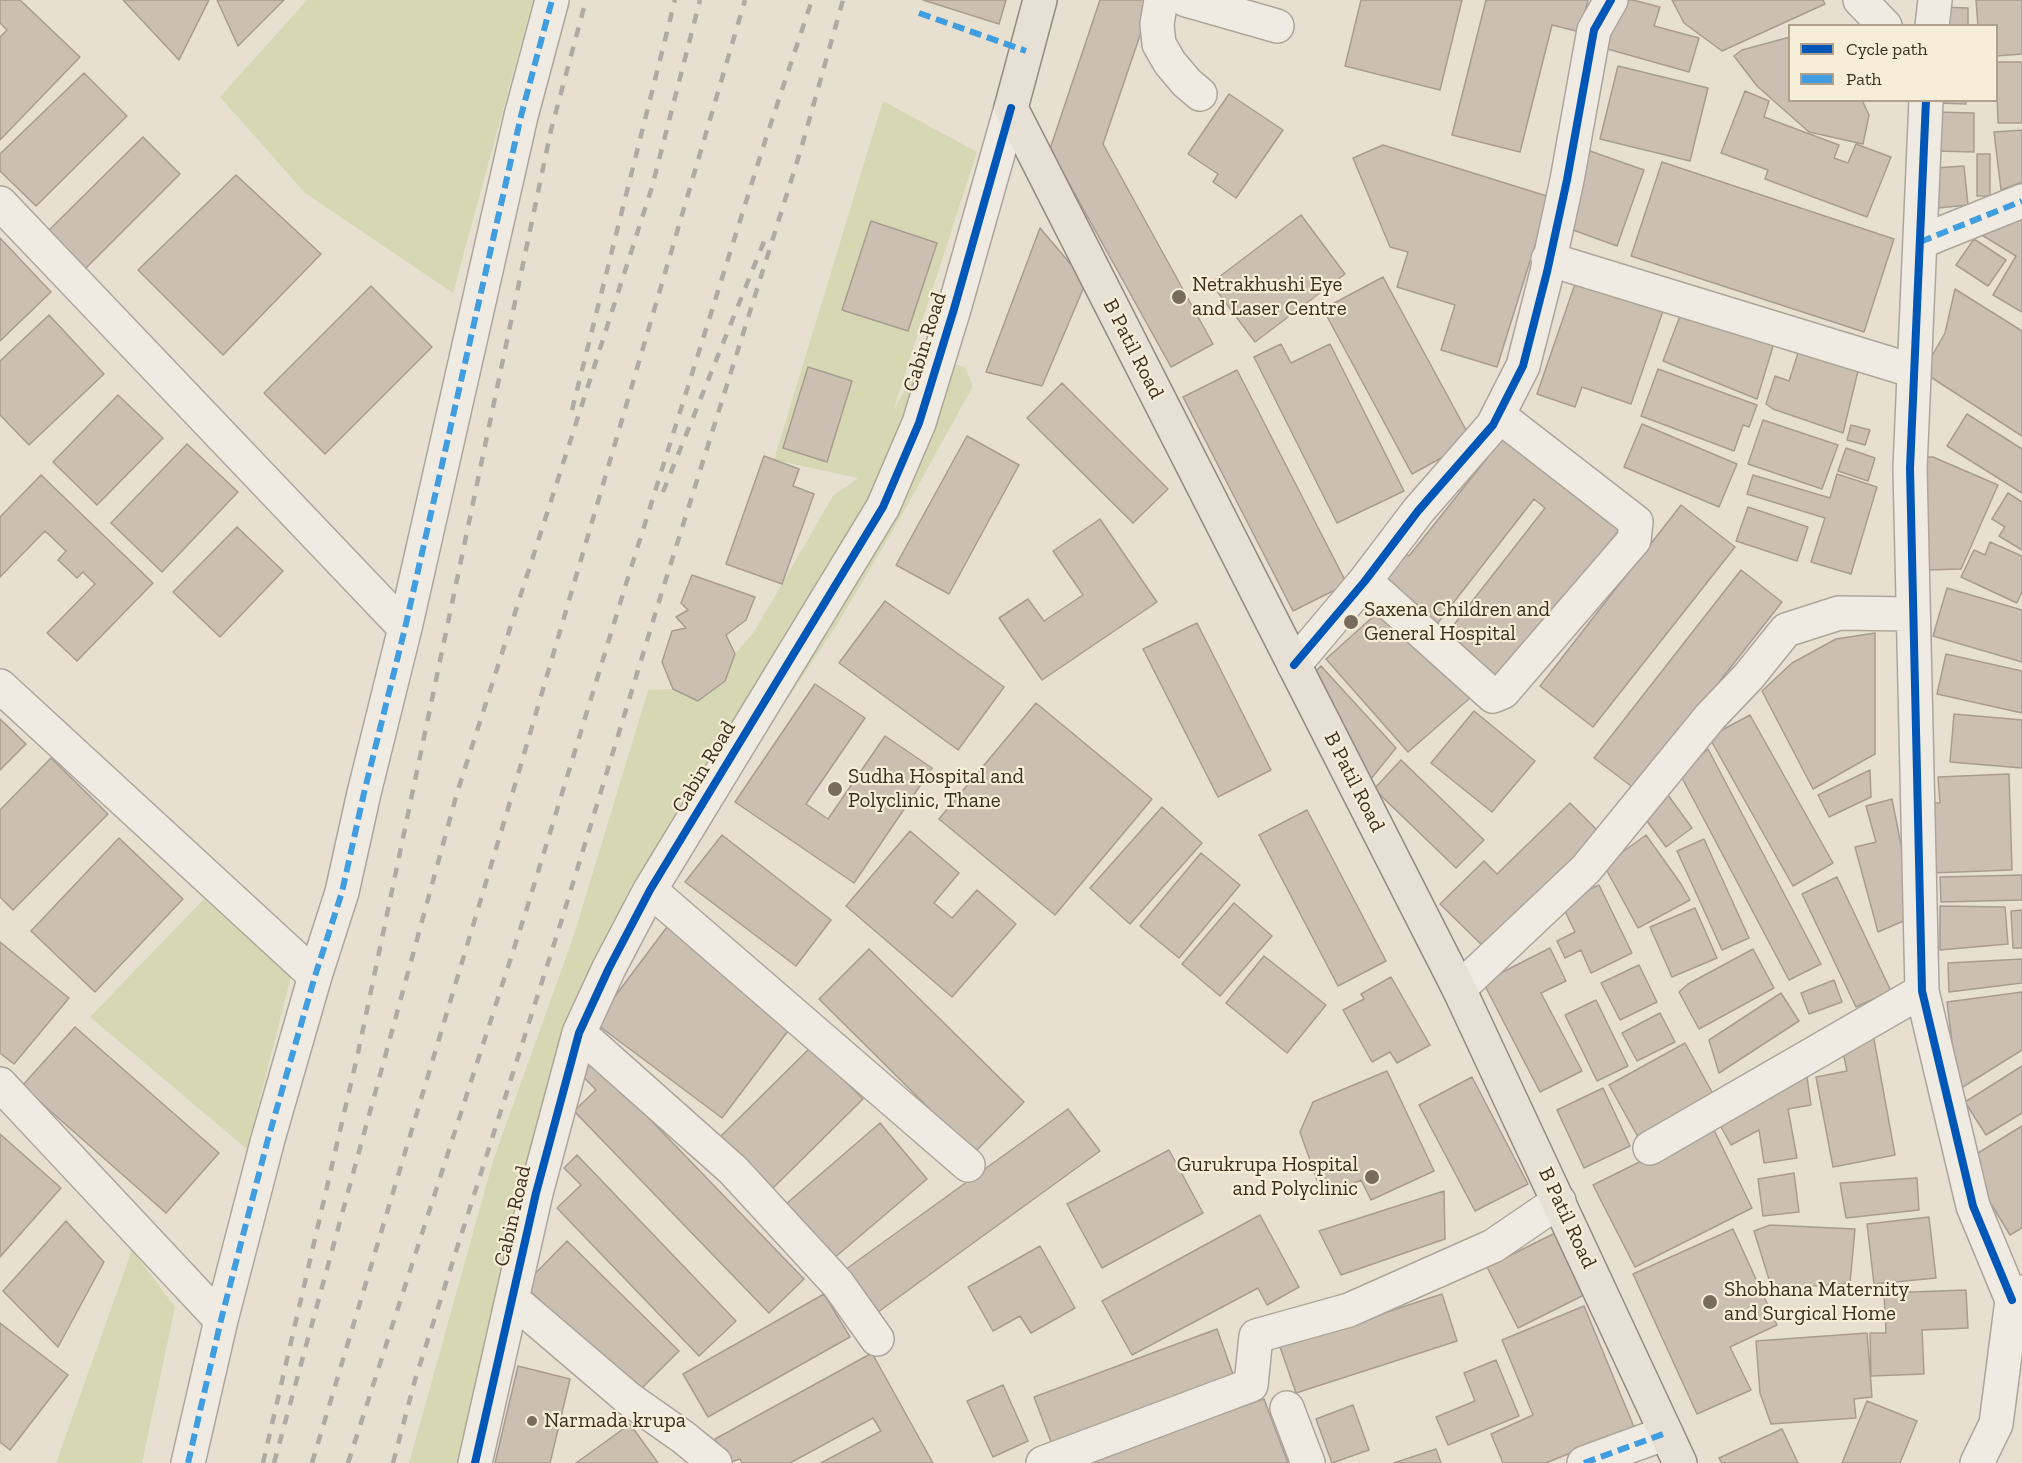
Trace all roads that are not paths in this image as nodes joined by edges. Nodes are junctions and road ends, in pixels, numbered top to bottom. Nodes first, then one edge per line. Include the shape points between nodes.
1 (552, 0) edge
2 (1040, 0) edge
3 (1161, 0) edge
4 (1186, 0) edge
5 (1611, 0) edge
6 (1860, 0) edge
7 (1935, 0) edge
8 (1883, 24) edge
9 (1932, 24) edge
10 (1277, 26) dead end
11 (1200, 94) dead end
12 (1926, 102) edge
13 (1011, 108) junction
14 (2022, 201) edge
15 (0, 203) edge
16 (1920, 242) junction
17 (1548, 259) junction
18 (1914, 371) junction
19 (1498, 415) junction
20 (1365, 581) junction
21 (1913, 614) junction
22 (405, 628) junction
23 (1294, 665) junction
24 (0, 686) edge
25 (650, 890) junction
26 (315, 976) junction
27 (1460, 989) junction
28 (1922, 991) junction
29 (579, 1033) junction
30 (2, 1090) edge
31 (1650, 1148) dead end
32 (968, 1166) dead end
33 (1559, 1202) junction
34 (2017, 1296) edge
35 (512, 1299) junction
36 (220, 1320) junction
37 (877, 1339) dead end
38 (1287, 1408) dead end
39 (1666, 1433) junction
40 (188, 1463) edge
41 (475, 1463) edge
42 (715, 1463) edge
43 (1043, 1463) edge
44 (1308, 1463) edge
45 (1584, 1463) edge
46 (1680, 1463) edge
47 (1977, 1463) edge

1 - 22 street
2 - 13 main road
3 - 11 street via 1159,44 1186,83
4 - 10 street
5 - 17 street via 1594,30 1567,180
6 - 8 street
7 - 9 street
12 - 16 street
13 - 23 main road, B Patil Road
13 - 25 street, Cabin Road via 919,423 883,507
14 - 16 street
15 - 22 street
16 - 18 street
17 - 18 street
17 - 19 street via 1523,366
18 - 21 street via 1910,468
19 - 20 street
19 - 20 street via 1636,522 1634,540 1503,692 1492,696
20 - 23 street
21 - 27 street via 1839,614 1786,630 1586,869
21 - 28 street
22 - 26 street via 342,892
23 - 27 main road, B Patil Road
24 - 26 street
25 - 29 street, Cabin Road
25 - 32 street
26 - 36 street
27 - 33 main road, B Patil Road
28 - 31 street
28 - 34 street via 1973,1206
29 - 35 street, Cabin Road
29 - 37 street via 733,1170 838,1284
30 - 36 street
33 - 39 main road, B Patil Road
33 - 43 street via 1493,1246 1349,1310 1257,1336 1251,1385
34 - 47 street via 1996,1424
35 - 41 street, Cabin Road
35 - 42 street via 629,1399
36 - 40 street
38 - 44 street
39 - 45 street
39 - 46 main road, B Patil Road

